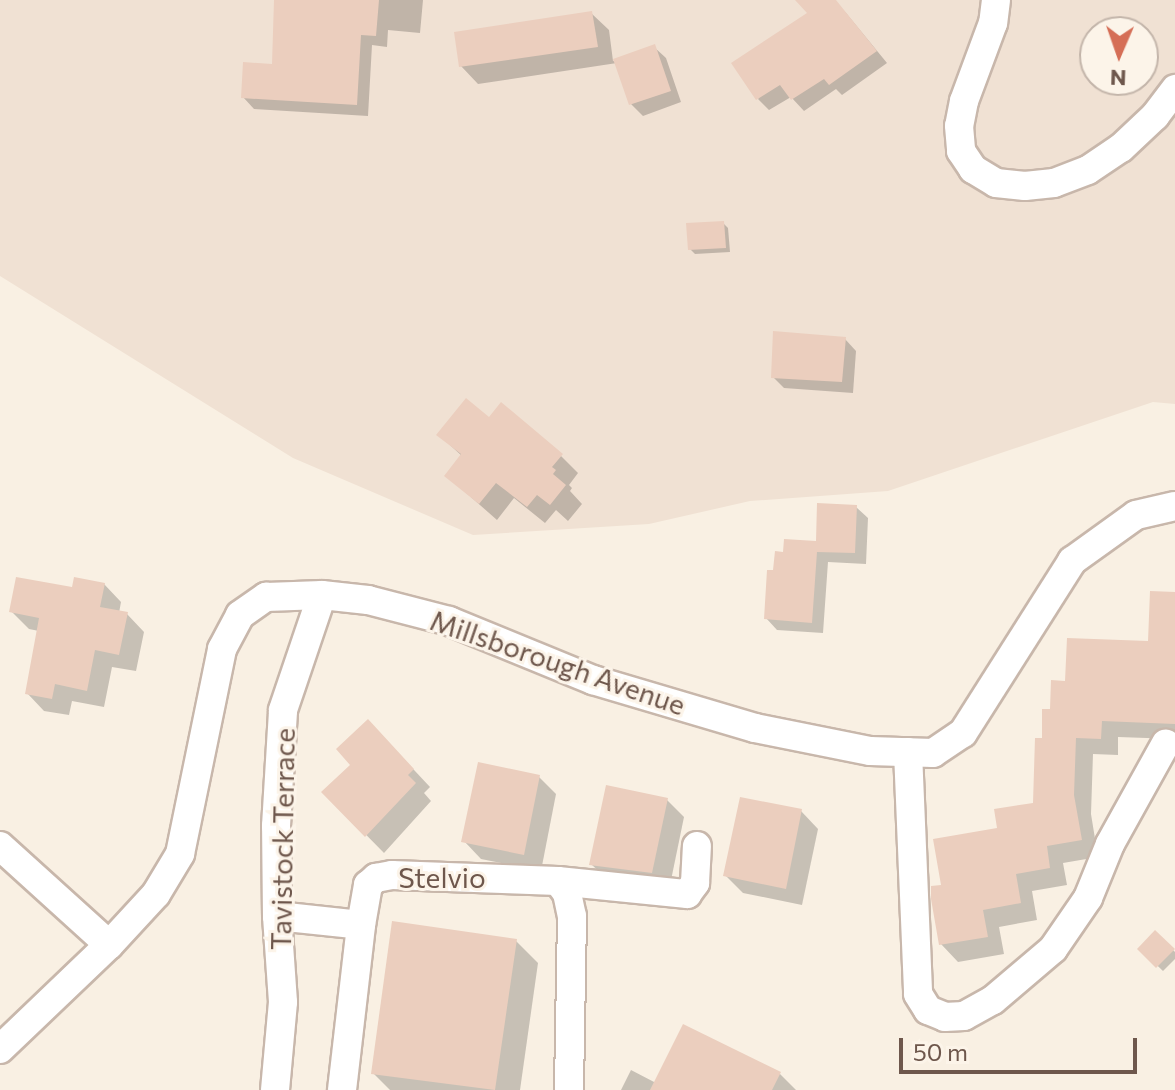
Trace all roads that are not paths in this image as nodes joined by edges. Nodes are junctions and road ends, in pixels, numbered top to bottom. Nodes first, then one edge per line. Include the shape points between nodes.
1 (996, 0) edge
2 (1175, 89) edge
3 (1175, 506) edge
4 (322, 595) junction
5 (1166, 743) dead end
6 (908, 752) junction
7 (0, 846) edge
8 (697, 846) dead end
9 (558, 881) junction
10 (277, 916) junction
11 (361, 925) junction
12 (109, 945) junction
13 (0, 1049) edge
14 (275, 1090) edge
15 (342, 1090) edge
16 (569, 1090) edge

1 - 2 street via 959,126 961,151 973,169 996,183 1054,183 1088,170 1121,148
3 - 6 street, Millsborough Avenue via 1136,515 1072,561 963,733 933,753
4 - 6 street, Millsborough Avenue via 368,600 449,621 593,680 755,728 870,751
4 - 10 street, Tavistock Terrace via 283,710
4 - 12 street, Millsborough Avenue via 266,597 240,615 222,649 180,854 156,894
5 - 6 street via 1110,844 1088,898 1053,949 993,1000 964,1016 945,1017 928,1010 918,994
7 - 12 street
8 - 9 street, Stelvio via 695,883 687,894
9 - 11 street, Stelvio via 376,878 368,885
9 - 16 street via 572,916
10 - 11 street
10 - 14 street, Tavistock Terrace via 283,1002
11 - 15 street, Stelvio
12 - 13 street, Millsborough Avenue

